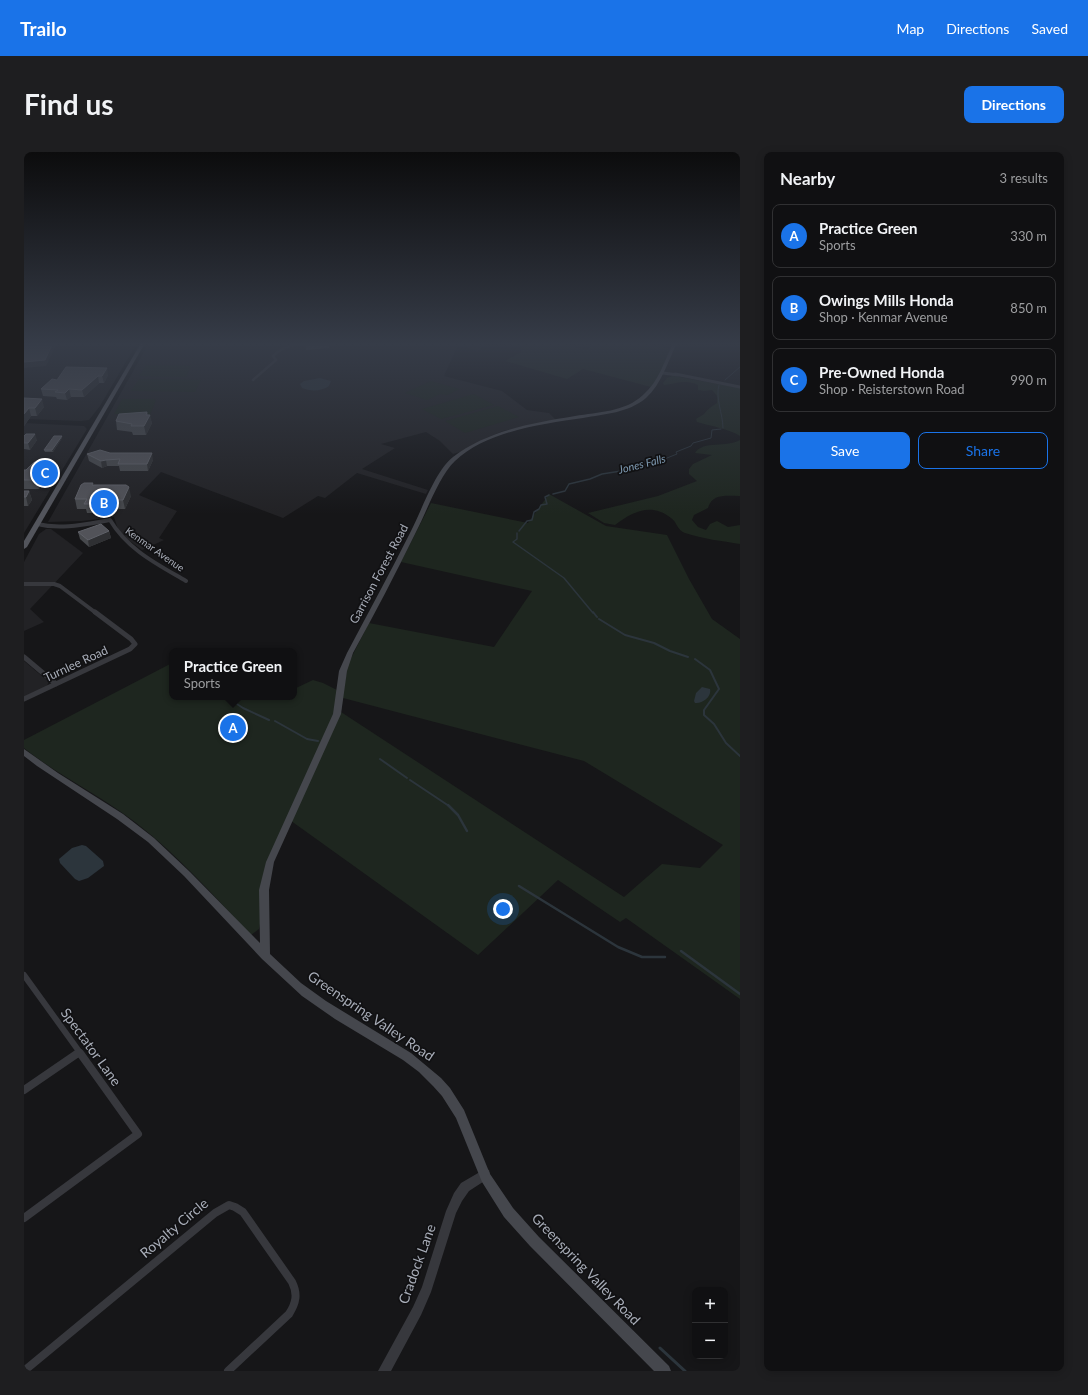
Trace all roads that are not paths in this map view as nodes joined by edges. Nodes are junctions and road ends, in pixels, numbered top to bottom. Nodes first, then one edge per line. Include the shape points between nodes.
1 (110, 400) edge
2 (640, 400) edge
3 (37, 524) junction
4 (24, 547) edge
5 (186, 581) dead end
6 (24, 584) edge
7 (24, 657) edge
8 (56, 684) junction
9 (24, 699) edge
10 (24, 752) edge
11 (265, 956) junction
12 (24, 975) edge
13 (79, 1052) junction
14 (24, 1090) edge
15 (485, 1174) junction
16 (24, 1218) edge
17 (24, 1371) edge
18 (228, 1371) edge
19 (384, 1371) edge
20 (664, 1371) edge

1 - 3 main road
2 - 11 main road, Garrison Forest Road via 629,407 504,432 468,449 444,469 350,653 343,672 337,714 270,862 264,890
3 - 4 main road
3 - 5 street, Kenmar Avenue via 44,527 110,520 124,540
6 - 8 street, Turnlee Road via 60,586 135,644 130,649
7 - 8 street
8 - 9 street, Turnlee Road
10 - 11 main road, Greenspring Valley Road via 117,814 148,838
11 - 15 main road, Greenspring Valley Road via 307,994 401,1053 436,1080 456,1106 466,1125
12 - 13 street, Spectator Lane
13 - 14 street
13 - 16 street, Spectator Lane via 138,1134
15 - 19 street, Cradock Lane via 465,1187 458,1197 417,1311
15 - 20 main road, Greenspring Valley Road via 505,1207 524,1230
17 - 18 street, Royalty Circle via 228,1204 235,1205 243,1212 292,1282 297,1296 289,1314

